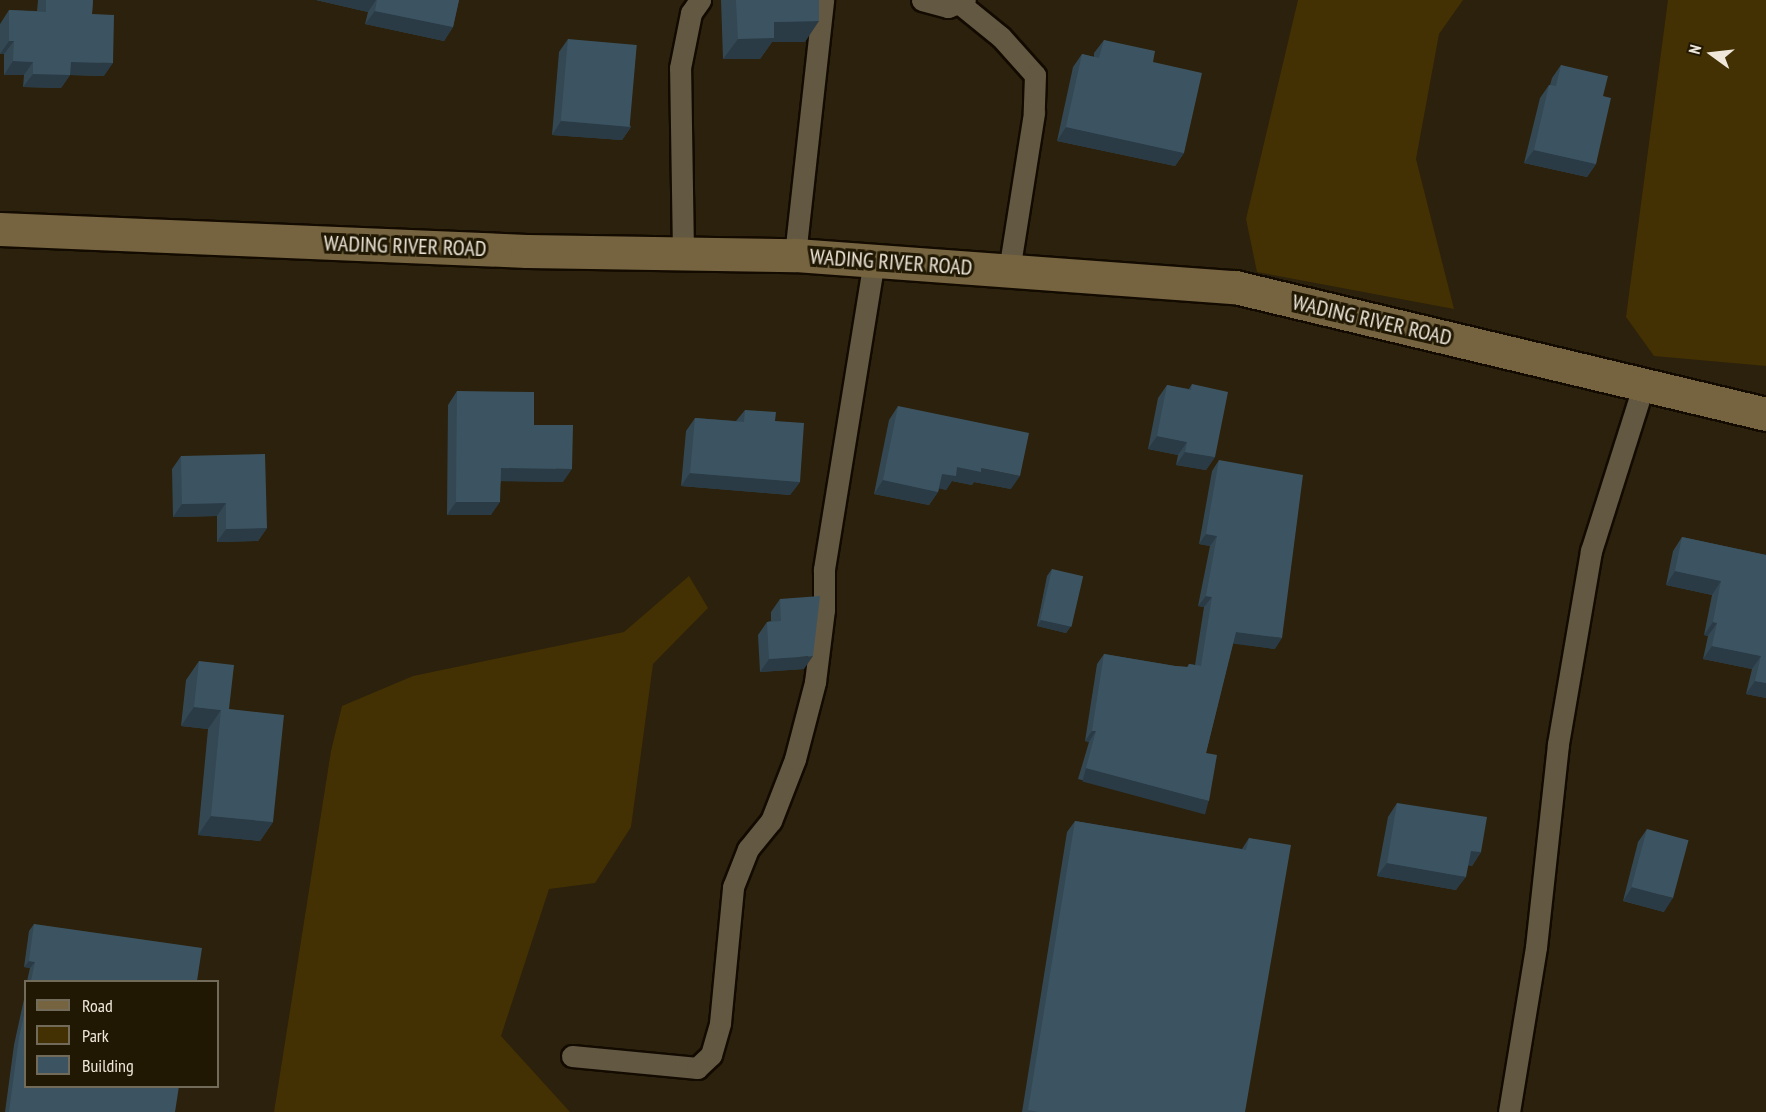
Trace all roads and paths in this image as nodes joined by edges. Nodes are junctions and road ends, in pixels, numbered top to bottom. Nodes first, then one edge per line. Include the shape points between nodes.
1 (700, 0) edge
2 (823, 0) edge
3 (922, 0) edge
4 (962, 1) edge
5 (0, 229) edge
6 (683, 253) junction
7 (795, 255) junction
8 (874, 261) junction
9 (1009, 270) junction
10 (1644, 384) junction
11 (1766, 414) edge
12 (572, 1056) dead end
13 (1509, 1112) edge

1 - 6 lane via 691,13 680,68
2 - 7 lane
3 - 4 lane via 948,6
4 - 9 lane via 1035,75 1035,112
5 - 6 main road, WADING RIVER ROAD via 527,251
6 - 7 main road, WADING RIVER ROAD
7 - 8 main road, WADING RIVER ROAD
8 - 9 main road, WADING RIVER ROAD
8 - 12 lane via 824,569 824,610 815,682 795,759 771,821 748,849 733,887 720,1023 711,1055 697,1068
9 - 10 main road, WADING RIVER ROAD via 1235,287
10 - 11 main road, WADING RIVER ROAD
10 - 13 lane via 1591,551 1558,744 1536,947

